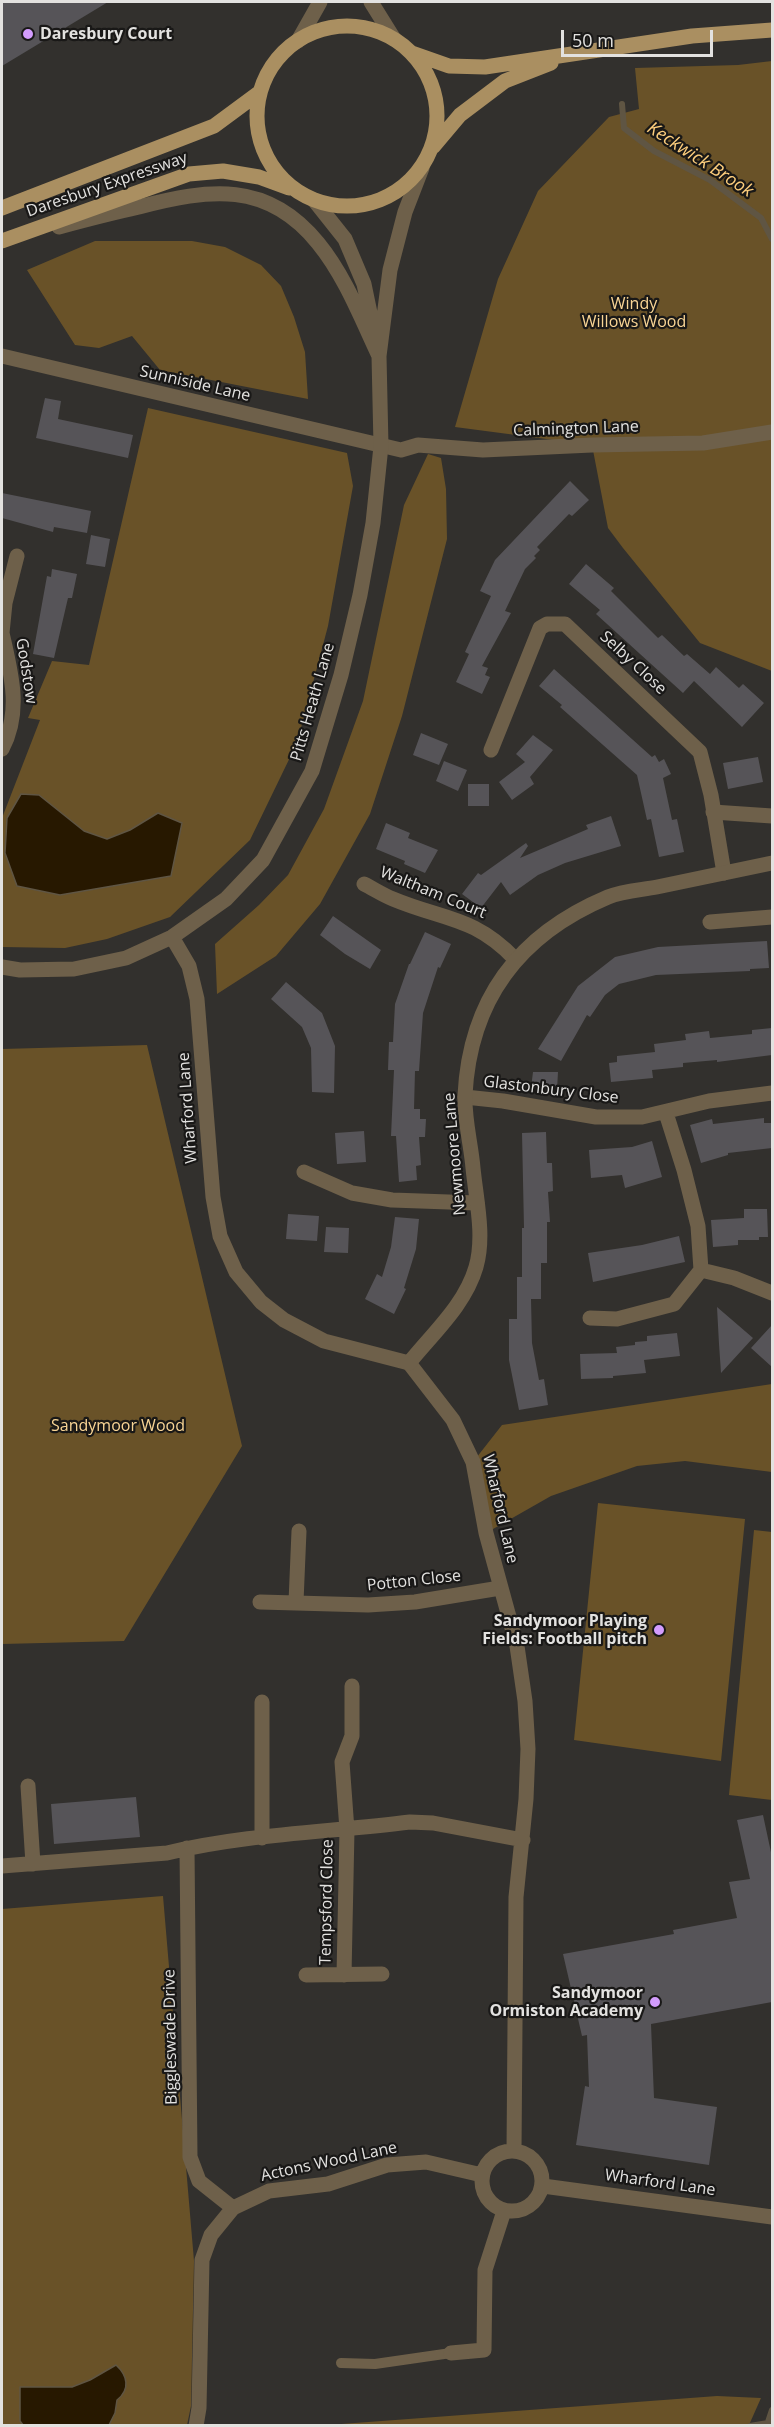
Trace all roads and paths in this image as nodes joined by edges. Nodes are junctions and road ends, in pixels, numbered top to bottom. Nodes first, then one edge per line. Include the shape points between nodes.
1 (320, 2) edge
2 (371, 2) edge
3 (772, 30) edge
4 (394, 39) junction
5 (298, 40) junction
6 (579, 52) junction
7 (412, 53) junction
8 (260, 92) junction
9 (432, 149) junction
10 (422, 168) junction
11 (295, 190) junction
12 (314, 200) junction
13 (2, 208) edge
14 (2, 241) edge
15 (2, 356) edge
16 (379, 356) junction
17 (772, 432) edge
18 (381, 446) junction
19 (17, 556) dead end
20 (2, 633) edge
21 (2, 748) edge
22 (491, 750) dead end
23 (713, 812) junction
24 (772, 816) edge
25 (772, 863) edge
26 (724, 873) junction
27 (364, 884) dead end
28 (772, 917) edge
29 (710, 922) dead end
30 (172, 937) junction
31 (515, 959) junction
32 (2, 967) edge
33 (772, 1093) edge
34 (465, 1097) junction
35 (666, 1113) junction
36 (304, 1172) dead end
37 (477, 1203) junction
38 (700, 1270) junction
39 (772, 1293) edge
40 (590, 1318) dead end
41 (409, 1363) junction
42 (299, 1531) dead end
43 (500, 1588) junction
44 (260, 1602) dead end
45 (296, 1602) junction
46 (352, 1686) dead end
47 (262, 1702) dead end
48 (28, 1786) dead end
49 (347, 1830) junction
50 (262, 1838) junction
51 (523, 1840) junction
52 (187, 1848) junction
53 (33, 1863) junction
54 (2, 1866) edge
55 (382, 1974) dead end
56 (306, 1975) dead end
57 (344, 1975) junction
58 (514, 2151) junction
59 (482, 2175) junction
60 (543, 2186) junction
61 (233, 2208) junction
62 (504, 2211) junction
63 (772, 2217) edge
64 (451, 2353) joint
65 (341, 2363) dead end
66 (196, 2426) edge

1 - 5 street
2 - 4 street
3 - 6 main road via 692,36
4 - 5 main road via 371,29 346,26 321,30
4 - 7 main road
5 - 8 main road via 275,63
6 - 7 main road via 485,67 449,66
6 - 9 main road via 505,81 460,115
7 - 9 main road via 427,74 436,98 438,123
8 - 11 main road via 257,119 262,146 275,171
8 - 13 main road, Daresbury Expressway via 214,126
9 - 10 main road
10 - 12 main road via 401,189 373,203 343,207
10 - 16 street, Pitts Heath Lane via 405,212 390,270
11 - 12 main road
11 - 14 main road, Daresbury Expressway via 260,177 223,171 189,174
12 - 16 street, Pitts Heath Lane via 345,239 364,284
14 - 16 street via 186,195 243,195 267,202 293,217 318,244 342,279
15 - 18 street, Sunniside Lane
16 - 18 street, Pitts Heath Lane
17 - 18 street, Calmington Lane via 703,443 483,450 418,445 401,450
18 - 30 street, Pitts Heath Lane via 360,595 312,771 263,860 226,899
19 - 20 street, Godstow
20 - 21 street, Godstow via 14,692 14,715
22 - 23 street, Selby Close via 540,628 565,624 700,752
23 - 24 street
23 - 26 street, Selby Close
25 - 26 street, Newmoore Lane
26 - 31 street, Newmoore Lane via 609,896 560,922
27 - 31 street, Waltham Court via 393,899 463,921 499,942
28 - 29 street
30 - 32 street, Pitts Heath Lane via 126,958 74,969
30 - 41 street, Wharford Lane via 189,966 197,999 213,1197 220,1236 236,1272 261,1302 284,1320 324,1341
31 - 34 street, Newmoore Lane via 497,983 482,1014 470,1052
33 - 35 street, Glastonbury Close via 709,1101
34 - 35 street, Glastonbury Close via 596,1117
34 - 37 street, Newmoore Lane
35 - 38 street via 698,1226
36 - 37 street via 352,1193 392,1200
37 - 41 street, Newmoore Lane via 477,1266 467,1291
38 - 39 street
38 - 40 street via 674,1304 617,1319
41 - 43 street, Wharford Lane via 453,1420 473,1462
42 - 45 street
43 - 45 street, Potton Close via 415,1602
43 - 51 street, Wharford Lane via 516,1646 525,1701 528,1749
44 - 45 street, Potton Close
46 - 49 street via 352,1736 342,1762
47 - 50 street
48 - 53 street
49 - 50 street
49 - 51 street via 434,1823
49 - 57 street, Tempsford Close
50 - 52 street
51 - 58 street, Wharford Lane via 516,1897
52 - 53 street
52 - 61 street, Biggleswade Drive via 190,2157 199,2181
53 - 54 street
55 - 57 street, Tempsford Close
56 - 57 street, Tempsford Close
58 - 59 street via 497,2155
58 - 60 street via 524,2153 539,2166
59 - 61 street, Actons Wood Lane via 426,2162 387,2165 328,2184 268,2191
59 - 62 street via 488,2201
60 - 62 street via 540,2195 524,2210
60 - 63 street, Wharford Lane
61 - 66 street, Actons Wood Lane via 211,2235 202,2260
62 - 64 street via 485,2270 484,2350
64 - 65 lane via 375,2364

